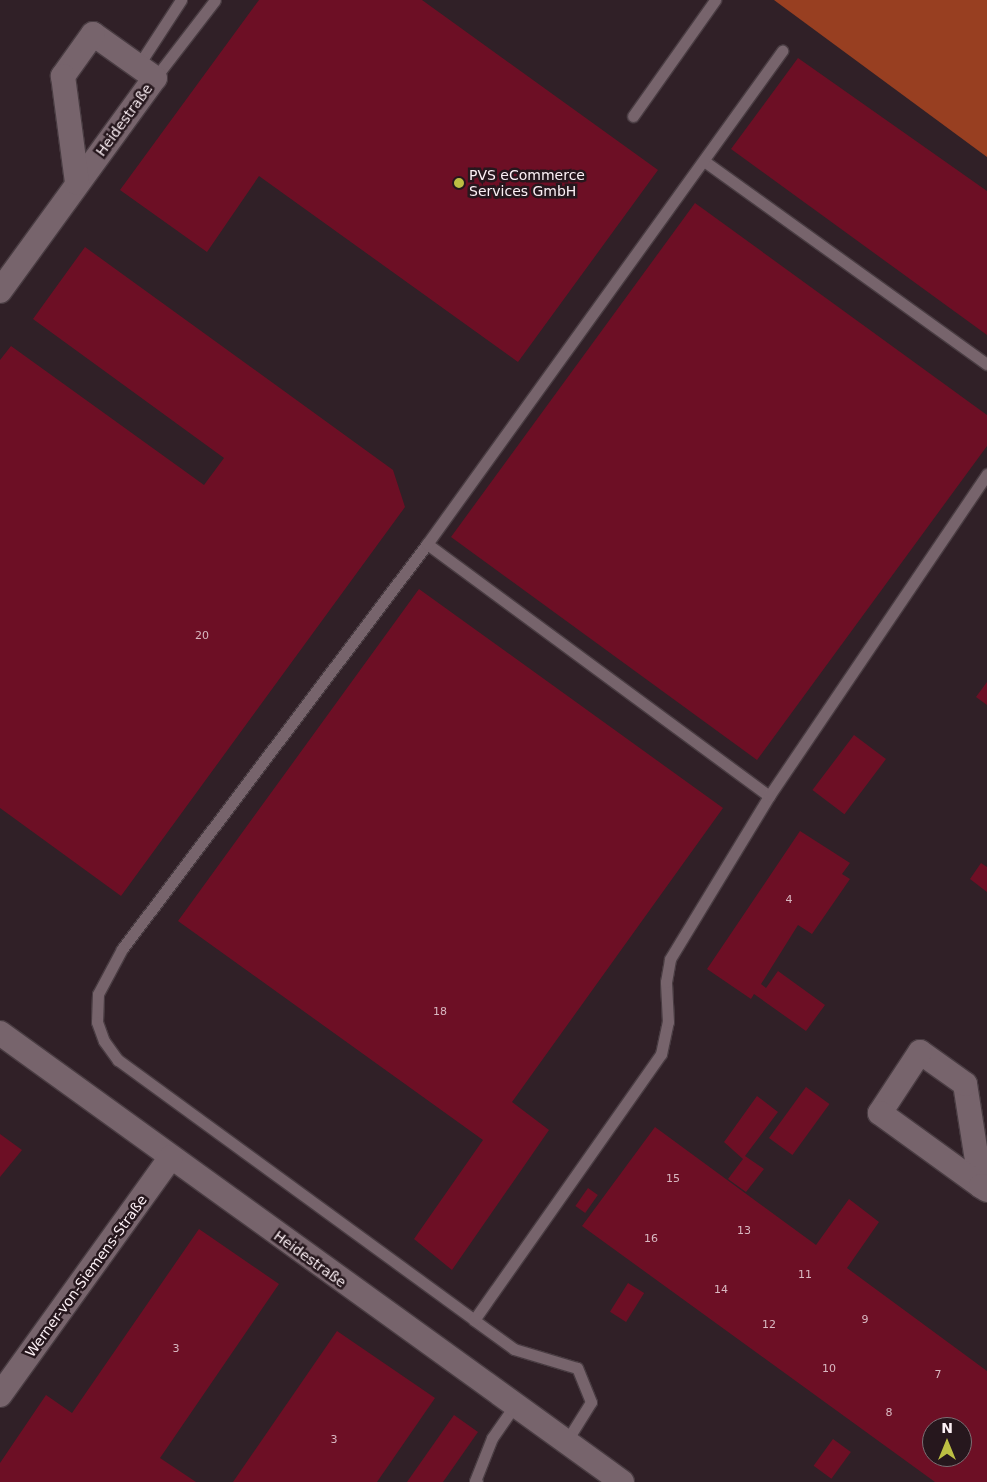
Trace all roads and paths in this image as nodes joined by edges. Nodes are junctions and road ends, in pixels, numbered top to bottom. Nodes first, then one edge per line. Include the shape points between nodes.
1 (181, 0) edge
2 (215, 0) edge
3 (714, 0) edge
4 (782, 51) dead end
5 (146, 72) junction
6 (633, 116) dead end
7 (704, 161) junction
8 (77, 183) junction
9 (0, 291) edge
10 (987, 364) edge
11 (987, 474) edge
12 (427, 544) junction
13 (769, 796) junction
14 (0, 1033) edge
15 (171, 1157) junction
16 (984, 1188) edge
17 (474, 1320) junction
18 (0, 1395) edge
19 (514, 1405) junction
20 (566, 1442) junction
21 (476, 1482) edge
22 (622, 1482) edge

1 - 5 lane
2 - 5 lane
3 - 6 lane
4 - 7 lane
5 - 8 street, Heidestraße
5 - 8 street, Heidestraße via 93,34 63,76
7 - 10 lane
7 - 12 lane
8 - 9 street, Heidestraße
11 - 13 lane
12 - 13 lane
12 - 17 lane via 122,949 98,994 97,1022 104,1041 118,1060
13 - 17 lane via 670,959 666,982 668,1022 661,1054
14 - 15 street, Heidestraße
15 - 18 street, Werner-von-Siemens-Straße
15 - 19 street, Heidestraße
16 - 16 street via 880,1113 920,1052 965,1084
17 - 20 lane via 514,1350 577,1368 591,1402
19 - 20 street, Heidestraße
19 - 21 lane via 492,1438
20 - 22 street, Heidestraße

